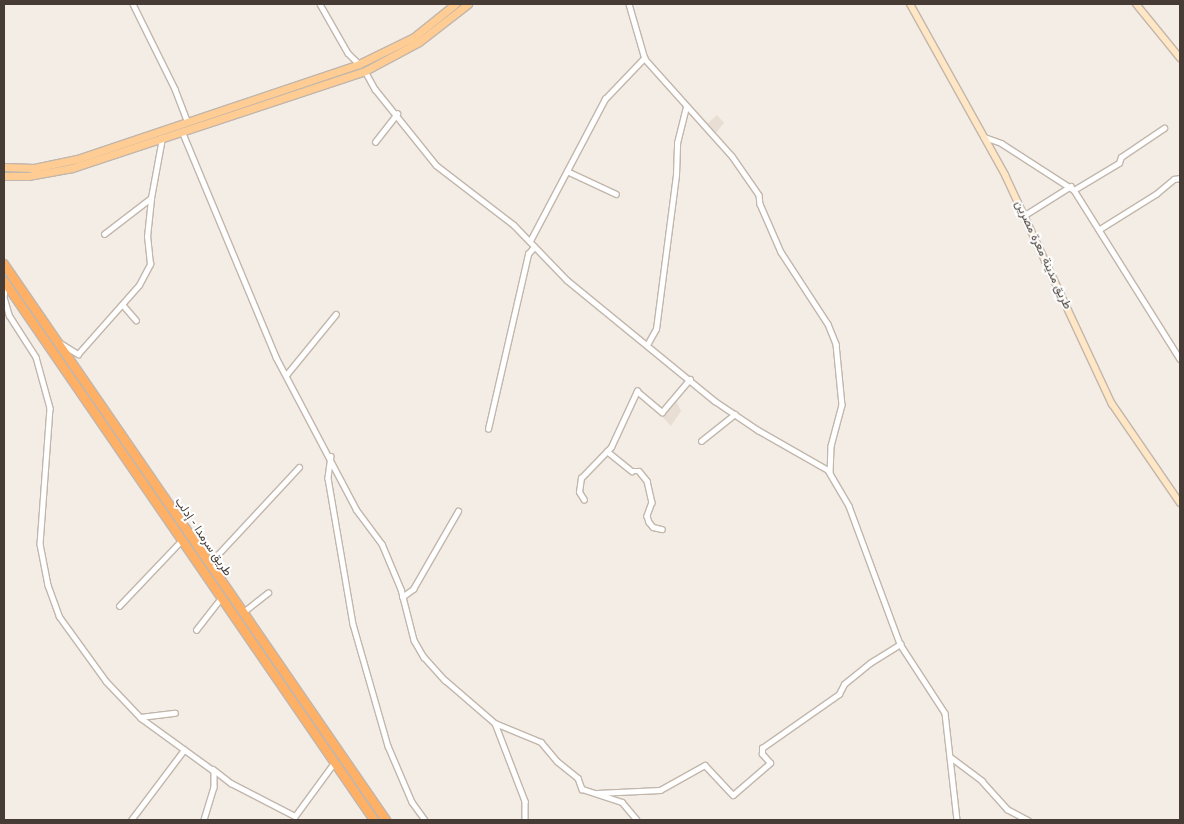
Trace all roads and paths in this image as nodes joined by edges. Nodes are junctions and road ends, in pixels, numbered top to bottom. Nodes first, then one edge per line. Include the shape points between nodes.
1 (133, 4) edge
2 (320, 4) edge
3 (455, 4) edge
4 (468, 4) edge
5 (629, 4) edge
6 (910, 4) edge
7 (1136, 4) edge
8 (644, 58) junction
9 (1180, 58) edge
10 (358, 64) junction
11 (364, 70) junction
12 (686, 107) junction
13 (397, 114) junction
14 (187, 121) junction
15 (1164, 128) dead end
16 (182, 131) junction
17 (983, 137) junction
18 (162, 138) junction
19 (375, 142) dead end
20 (131, 144) junction
21 (4, 168) edge
22 (567, 171) junction
23 (4, 176) edge
24 (1180, 178) edge
25 (1072, 188) junction
26 (616, 194) dead end
27 (151, 198) junction
28 (1025, 214) junction
29 (1100, 229) junction
30 (104, 234) dead end
31 (530, 242) junction
32 (534, 247) junction
33 (4, 264) edge
34 (5, 282) edge
35 (123, 305) junction
36 (336, 314) dead end
37 (136, 320) dead end
38 (55, 340) junction
39 (647, 345) junction
40 (1180, 359) edge
41 (287, 374) junction
42 (690, 379) junction
43 (735, 414) junction
44 (488, 429) dead end
45 (701, 441) dead end
46 (607, 451) junction
47 (331, 455) junction
48 (299, 467) dead end
49 (830, 474) junction
50 (584, 500) dead end
51 (1180, 503) edge
52 (458, 511) dead end
53 (662, 529) dead end
54 (180, 541) junction
55 (208, 565) junction
56 (268, 593) dead end
57 (402, 597) junction
58 (220, 599) junction
59 (119, 606) dead end
60 (242, 613) junction
61 (196, 630) dead end
62 (900, 644) junction
63 (175, 713) dead end
64 (140, 717) junction
65 (495, 722) junction
66 (184, 750) junction
67 (952, 758) junction
68 (334, 763) junction
69 (212, 768) junction
70 (597, 793) junction
71 (131, 820) edge
72 (204, 820) edge
73 (374, 820) edge
74 (386, 820) edge
75 (425, 820) edge
76 (525, 820) edge
77 (637, 820) edge
78 (957, 820) edge
79 (1028, 820) edge

1 - 14 street via 175,89
2 - 10 street via 348,53
3 - 10 main road via 414,37
4 - 11 main road via 418,42
5 - 8 street
6 - 17 main road, طريق مدينة معرة مصرين
7 - 9 main road
8 - 12 street
8 - 22 street via 605,99
10 - 14 main road
11 - 13 street via 374,89
11 - 16 main road
12 - 39 street via 677,143 677,170 656,329
12 - 49 street via 732,156 760,195 763,212 781,252 828,324 836,344 842,405 831,446
13 - 19 street
13 - 31 street via 436,165
14 - 20 main road
15 - 25 street via 1121,157 1119,163
16 - 18 main road
16 - 41 street via 261,324
17 - 25 street via 1001,143
17 - 28 main road, طريق مدينة معرة مصرين
18 - 20 main road
18 - 27 street
20 - 21 main road via 56,164
20 - 23 main road via 55,172
22 - 26 street
22 - 31 street
24 - 29 street
25 - 28 street
25 - 29 street
27 - 30 street
27 - 35 street via 147,237 150,264
28 - 51 main road, طريق مدينة معرة مصرين via 1112,404
29 - 40 street
31 - 32 street
32 - 39 street via 567,280
32 - 44 street via 528,254
33 - 38 highway, طريق سرمدا - إدلب
34 - 54 highway, طريق سرمدا - إدلب
34 - 64 street via 4,297 9,315 36,357 50,408 40,544 48,585 59,616 78,644
35 - 37 street
35 - 38 street via 78,354
36 - 41 street
38 - 55 highway, طريق سرمدا - إدلب
39 - 42 street
41 - 47 street
42 - 43 street
42 - 46 street via 662,412 637,391
43 - 45 street
43 - 49 street via 802,453
46 - 50 street via 581,478 579,492
46 - 53 street via 632,471 639,471 647,481 652,502 649,522 653,527
47 - 57 street via 356,509 382,544
47 - 75 street via 328,478 353,624 388,746 412,802
48 - 55 street
49 - 62 street via 849,506
52 - 57 street via 413,589
54 - 58 highway, طريق سرمدا - إدلب
54 - 59 street
55 - 60 highway, طريق سرمدا - إدلب
56 - 60 street
57 - 65 street via 414,640 424,657
58 - 61 street
58 - 68 highway, طريق سرمدا - إدلب
60 - 74 highway, طريق سرمدا - إدلب
62 - 67 street via 945,713
62 - 70 street via 844,684 839,694 762,748 762,754 770,763 733,795 705,765 660,790
63 - 64 street
64 - 66 street
65 - 70 street via 541,742 578,778 582,789
65 - 76 street via 525,801
66 - 69 street
66 - 71 street
67 - 78 street
67 - 79 street via 982,782 1007,809
68 - 69 street via 295,816 230,783
68 - 73 highway, طريق سرمدا - إدلب
69 - 72 street via 214,787
70 - 77 street via 622,802

